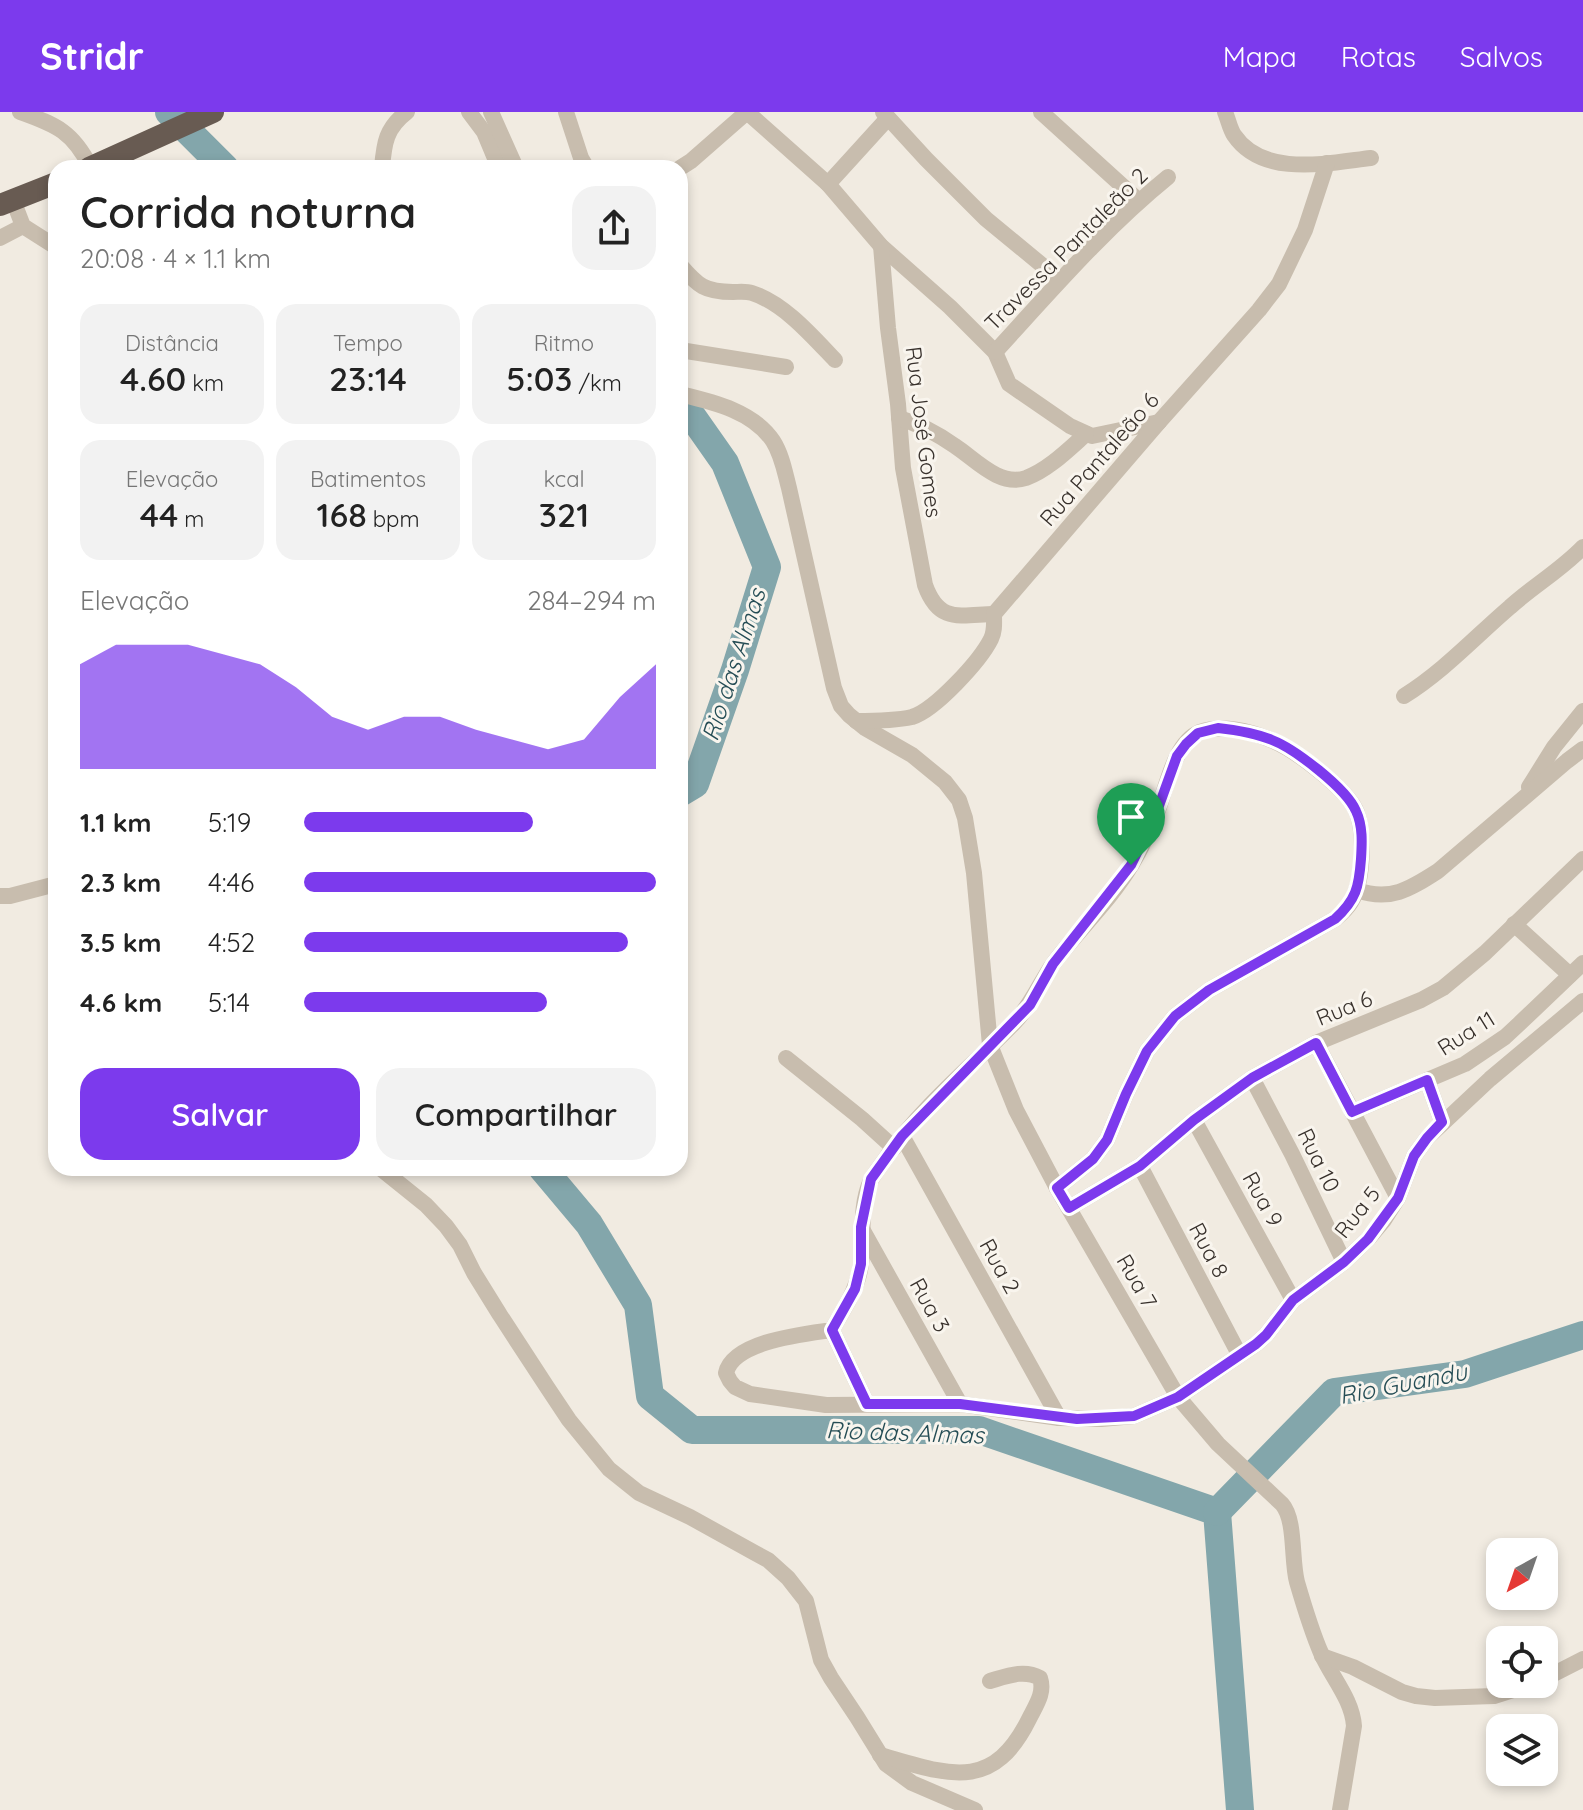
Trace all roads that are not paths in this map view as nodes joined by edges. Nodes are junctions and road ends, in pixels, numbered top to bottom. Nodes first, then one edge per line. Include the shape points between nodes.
1 (20, 112) edge
2 (213, 112) edge
3 (407, 112) edge
4 (469, 112) edge
5 (491, 112) edge
6 (566, 112) edge
7 (747, 112) edge
8 (1041, 112) edge
9 (1225, 112) edge
10 (886, 115) edge
11 (1371, 158) dead end
12 (86, 160) edge
13 (108, 160) edge
14 (383, 160) edge
15 (496, 160) edge
16 (512, 160) edge
17 (582, 160) edge
18 (688, 163) edge
19 (1327, 163) junction
20 (1168, 177) dead end
21 (828, 184) junction
22 (48, 185) edge
23 (1139, 201) junction
24 (7, 202) edge
25 (23, 226) junction
26 (0, 238) edge
27 (48, 242) edge
28 (881, 246) junction
29 (688, 275) edge
30 (1060, 280) junction
31 (688, 351) edge
32 (995, 352) junction
33 (835, 360) dead end
34 (786, 367) dead end
35 (688, 396) edge
36 (899, 418) junction
37 (1159, 422) junction
38 (1086, 434) junction
39 (1583, 547) edge
40 (994, 614) junction
41 (1404, 696) dead end
42 (1583, 711) edge
43 (856, 721) junction
44 (1583, 749) edge
45 (1522, 799) junction
46 (1583, 859) edge
47 (48, 886) edge
48 (1357, 890) junction
49 (0, 896) edge
50 (1514, 924) junction
51 (1583, 963) edge
52 (1570, 975) junction
53 (1583, 1001) edge
54 (1316, 1043) junction
55 (990, 1045) junction
56 (786, 1058) dead end
57 (1252, 1078) junction
58 (1427, 1080) junction
59 (1352, 1112) junction
60 (1194, 1120) junction
61 (1442, 1122) junction
62 (898, 1142) junction
63 (1140, 1166) junction
64 (390, 1176) edge
65 (1057, 1188) junction
66 (1398, 1198) junction
67 (1069, 1208) junction
68 (861, 1227) junction
69 (1344, 1262) junction
70 (1293, 1300) junction
71 (832, 1330) junction
72 (1239, 1354) junction
73 (1178, 1397) junction
74 (867, 1404) junction
75 (960, 1404) junction
76 (1059, 1418) junction
77 (1322, 1656) junction
78 (1583, 1659) edge
79 (1558, 1672) edge
80 (990, 1681) dead end
81 (1486, 1696) edge
82 (879, 1754) junction
83 (975, 1810) edge
84 (1340, 1810) edge

1 - 12 street via 72,139
2 - 13 highway, bridge
3 - 14 street via 391,128
4 - 15 street
5 - 16 street
6 - 17 street
7 - 18 street
7 - 21 street
8 - 23 street
9 - 19 street via 1235,136 1256,156 1286,165
10 - 21 street
10 - 30 street via 986,219
11 - 19 street
19 - 37 street, Rua Pantaleão 6 via 1305,230 1279,284
20 - 23 street, Travessa Pantaleão 2
21 - 28 street
22 - 24 highway
23 - 30 street, Travessa Pantaleão 2
24 - 25 street
25 - 26 street
25 - 27 street
28 - 32 street
28 - 36 street, Rua José Gomes
29 - 33 street via 703,288 751,293 781,309
30 - 32 street, Travessa Pantaleão 2
31 - 34 street
32 - 38 street via 1009,384
35 - 43 street via 748,417 773,442 789,488 834,688 841,706
36 - 38 street via 953,444 993,474 1018,480 1043,469
36 - 40 street, Rua José Gomes via 903,468 929,597 952,616
37 - 38 street via 1099,436
37 - 40 street, Rua Pantaleão 6
39 - 41 street
40 - 43 street, Rua Pantaleão 6 via 994,631 985,648 932,706 911,717
42 - 45 street
43 - 55 street, Rua 7 via 912,755 959,800 974,873
44 - 45 street
45 - 48 street via 1412,887 1385,896
46 - 50 street, Rua 6
47 - 49 street
48 - 55 street via 1361,830 1357,813 1339,788 1272,740 1218,728 1198,733 1177,756 1131,865 1053,964 1030,1005
48 - 65 street via 1335,919 1209,990 1175,1016 1147,1051 1107,1140 1093,1159
50 - 52 street
50 - 54 street, Rua 6 via 1443,988
51 - 52 street, Rua 11
52 - 58 street, Rua 11 via 1505,1037 1465,1064
53 - 61 street, Rua 5
54 - 57 street, Rua 6
54 - 59 street
55 - 62 street
55 - 65 street, Rua 7 via 1016,1110
56 - 62 street, Rua 2
57 - 60 street, Rua 6
57 - 69 street, Rua 10
58 - 59 street, Rua 11
58 - 61 street
59 - 66 street
60 - 63 street, Rua 6
60 - 70 street, Rua 9
61 - 66 street, Rua 5 via 1414,1156
62 - 68 street via 871,1179
62 - 76 street, Rua 2
63 - 67 street, Rua 6
63 - 72 street, Rua 8
64 - 82 street via 446,1226 554,1398 609,1469 639,1493 768,1560 800,1592 821,1660
65 - 67 street, Rua 7
66 - 69 street, Rua 5
67 - 73 street, Rua 7
68 - 71 street via 855,1289
68 - 75 street, Rua 3
69 - 70 street, Rua 5
70 - 72 street, Rua 5 via 1266,1335
71 - 74 street
71 - 74 street, Rua 5 via 773,1340 734,1358 726,1373 735,1387 750,1394 826,1405
72 - 73 street, Rua 5
73 - 76 street, Rua 5 via 1134,1416
73 - 77 street, Rua 7 via 1289,1513 1296,1578
74 - 75 street, Rua 5
75 - 76 street, Rua 5
77 - 81 street via 1416,1696
77 - 84 street, Rua 7 via 1353,1713
78 - 79 street
80 - 82 street via 1032,1674 1043,1686 1012,1749 986,1769 957,1773
82 - 83 street via 912,1783

